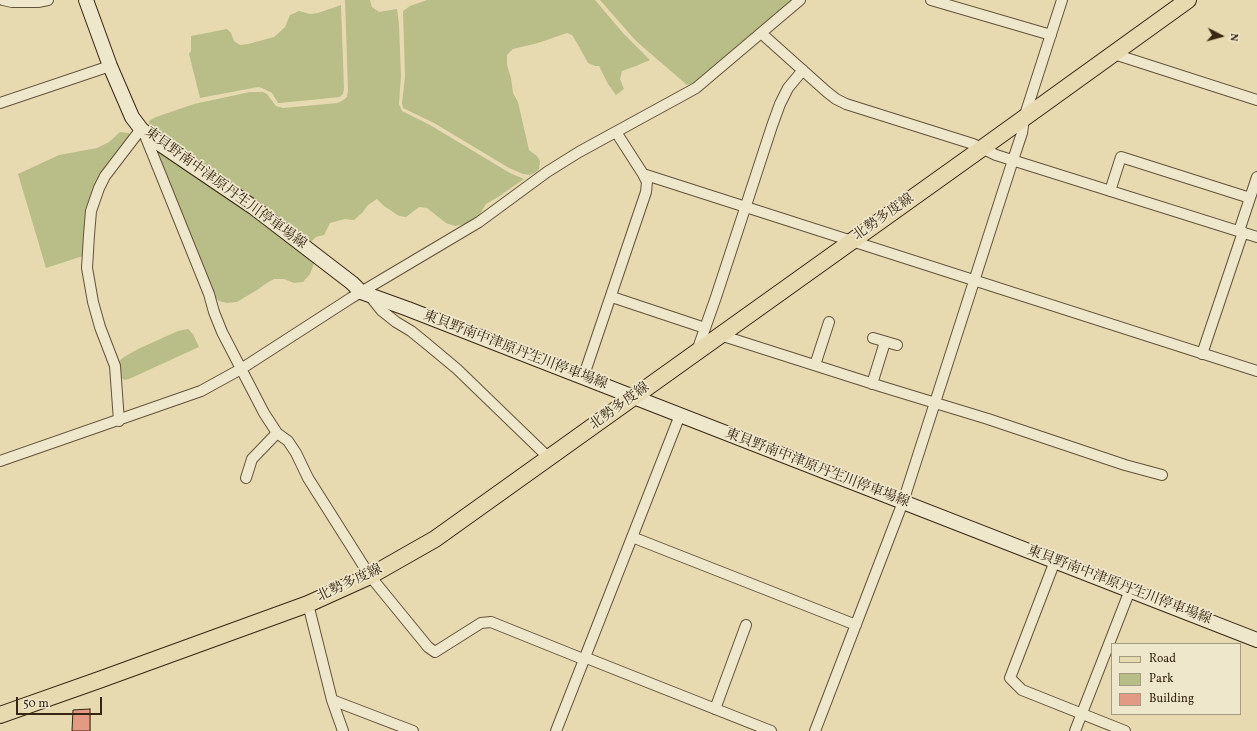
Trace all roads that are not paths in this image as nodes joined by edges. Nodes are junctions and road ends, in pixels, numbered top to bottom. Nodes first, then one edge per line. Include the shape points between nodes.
1 (3, 0) edge
2 (48, 0) edge
3 (86, 0) edge
4 (800, 0) edge
5 (931, 0) edge
6 (1062, 0) edge
7 (1188, 0) edge
8 (762, 33) junction
9 (1051, 35) junction
10 (1114, 54) junction
11 (110, 66) junction
12 (803, 70) junction
13 (1257, 100) edge
14 (0, 103) edge
15 (1024, 118) junction
16 (142, 130) junction
17 (616, 132) junction
18 (981, 149) junction
19 (1013, 160) junction
20 (643, 174) junction
21 (1257, 176) edge
22 (1110, 191) junction
23 (1250, 198) junction
24 (745, 207) junction
25 (1241, 232) junction
26 (1257, 237) edge
27 (851, 242) junction
28 (974, 281) junction
29 (365, 294) junction
30 (612, 297) junction
31 (829, 322) dead end
32 (705, 328) junction
33 (720, 335) junction
34 (873, 338) dead end
35 (885, 342) junction
36 (897, 345) dead end
37 (696, 352) junction
38 (1202, 354) junction
39 (815, 365) junction
40 (241, 369) junction
41 (1257, 371) edge
42 (583, 378) junction
43 (872, 384) junction
44 (634, 397) junction
45 (935, 402) junction
46 (680, 415) junction
47 (119, 421) junction
48 (277, 433) junction
49 (548, 458) junction
50 (0, 462) edge
51 (1162, 475) dead end
52 (246, 478) dead end
53 (903, 502) junction
54 (632, 537) junction
55 (1055, 561) junction
56 (370, 576) junction
57 (1130, 590) junction
58 (308, 604) junction
59 (746, 625) dead end
60 (856, 625) junction
61 (1257, 640) edge
62 (584, 658) junction
63 (332, 700) junction
64 (715, 709) junction
65 (1082, 714) junction
66 (0, 715) edge
67 (400, 729) edge
68 (343, 731) edge
69 (413, 731) edge
70 (556, 731) edge
71 (771, 731) edge
72 (814, 731) edge
73 (1075, 731) edge
74 (1125, 731) edge

1 - 2 street
3 - 11 main road, 東貝野南中津原丹生川停車場線
4 - 8 street
5 - 9 street
6 - 9 street
7 - 10 main road, 北勢多度線
8 - 12 street
8 - 17 street via 696,88
9 - 15 street
10 - 13 street
10 - 15 main road, 北勢多度線
11 - 14 street
11 - 16 main road, 東貝野南中津原丹生川停車場線 via 132,117
12 - 18 street via 832,96 846,104 973,144
12 - 24 street via 788,88 780,104
15 - 18 main road, 北勢多度線
15 - 19 street
16 - 29 main road, 東貝野南中津原丹生川停車場線 via 253,207
16 - 40 street via 214,312
16 - 47 street via 105,176 91,211 89,235 87,268 100,327 115,366
17 - 20 street
17 - 29 street via 547,172 479,222
18 - 19 street
18 - 27 main road, 北勢多度線
19 - 22 street
19 - 28 street
20 - 24 street
20 - 30 street via 647,182 646,192
21 - 23 street
22 - 23 street via 1121,157
22 - 25 street
23 - 25 street
24 - 27 street
24 - 32 street
25 - 26 street
25 - 38 street
27 - 28 street
27 - 33 main road, 北勢多度線
28 - 38 street
28 - 45 street
29 - 40 street
29 - 42 main road, 東貝野南中津原丹生川停車場線
29 - 49 street via 381,310 457,368
30 - 32 street
30 - 42 street
31 - 39 street
32 - 37 street
33 - 37 main road, 北勢多度線
33 - 39 street
34 - 35 street
35 - 36 street
35 - 43 street
37 - 44 main road, 北勢多度線
38 - 41 street
39 - 43 street
40 - 47 street via 201,391
40 - 48 street
42 - 44 main road, 東貝野南中津原丹生川停車場線
43 - 45 street
44 - 46 main road, 東貝野南中津原丹生川停車場線
44 - 49 main road, 北勢多度線
45 - 51 street
45 - 53 street
46 - 53 main road, 東貝野南中津原丹生川停車場線
46 - 54 street
47 - 50 street
48 - 52 street via 252,458
48 - 56 street via 288,441 296,453 308,478
49 - 56 main road, 北勢多度線 via 435,539
53 - 55 main road, 東貝野南中津原丹生川停車場線
53 - 60 street
54 - 60 street
54 - 62 street
55 - 57 main road, 東貝野南中津原丹生川停車場線
55 - 65 street via 1010,678 1022,690
56 - 58 main road, 北勢多度線
56 - 62 street via 428,647 435,652 481,623 491,622
57 - 61 main road, 東貝野南中津原丹生川停車場線
57 - 65 street
58 - 63 street
58 - 66 main road, 北勢多度線
59 - 64 street
60 - 72 street
62 - 64 street
62 - 70 street
63 - 67 street
63 - 68 street
64 - 71 street
65 - 73 street
65 - 74 street
67 - 69 street

